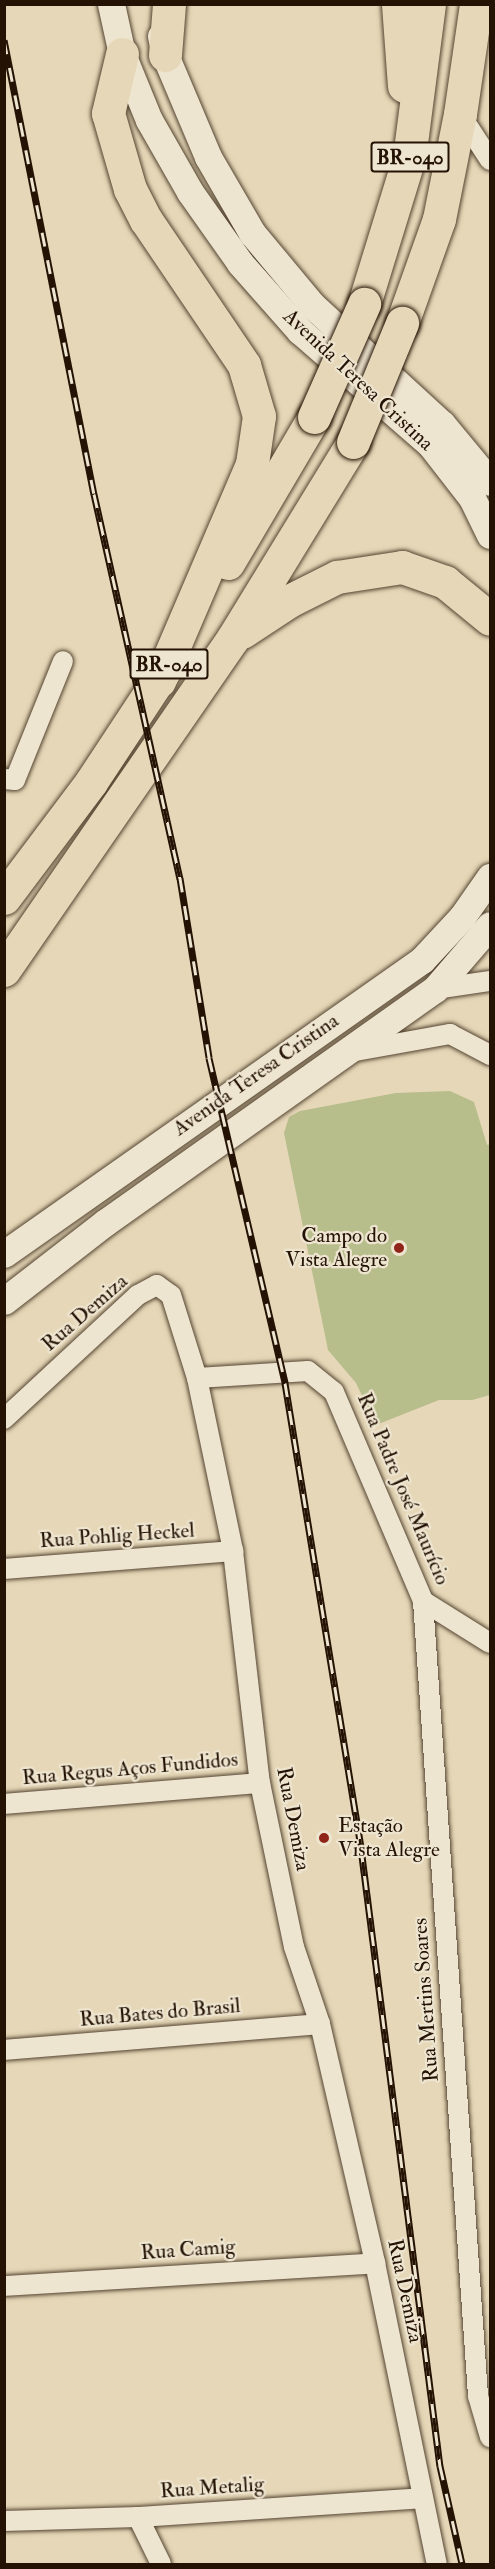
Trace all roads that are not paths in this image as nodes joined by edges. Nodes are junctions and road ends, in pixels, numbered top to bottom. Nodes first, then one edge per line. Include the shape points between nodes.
1 (111, 4) edge
2 (155, 4) edge
3 (169, 4) edge
4 (398, 4) edge
5 (429, 4) edge
6 (476, 4) edge
7 (122, 54) junction
8 (165, 56) junction
9 (460, 114) junction
10 (410, 159) junction
11 (490, 160) edge
12 (490, 482) edge
13 (490, 535) edge
14 (490, 619) edge
15 (233, 638) junction
16 (63, 661) dead end
17 (159, 681) junction
18 (4, 779) edge
19 (490, 877) edge
20 (4, 898) edge
21 (490, 925) edge
22 (4, 970) edge
23 (490, 981) edge
24 (435, 989) junction
25 (344, 1053) junction
26 (490, 1055) edge
27 (4, 1254) edge
28 (4, 1301) edge
29 (197, 1378) junction
30 (4, 1419) edge
31 (233, 1551) junction
32 (4, 1569) edge
33 (423, 1601) junction
34 (490, 1642) edge
35 (260, 1783) junction
36 (4, 1804) edge
37 (320, 2024) junction
38 (4, 2049) edge
39 (375, 2263) junction
40 (4, 2286) edge
41 (484, 2394) edge
42 (490, 2438) edge
43 (422, 2498) junction
44 (138, 2517) junction
45 (4, 2521) edge
46 (161, 2565) edge
47 (437, 2565) edge

1 - 7 main road, Avenida Teresa Cristina
2 - 8 main road, Avenida Teresa Cristina
3 - 8 highway
4 - 10 highway
5 - 10 highway, BR-040
6 - 9 highway, BR-040
7 - 13 main road, Avenida Teresa Cristina via 154,130 190,192 240,263 300,331 430,444 472,498
7 - 17 highway via 108,113 130,189 146,220 244,365 259,416 252,464
8 - 12 main road, Avenida Teresa Cristina via 208,157 252,232 312,305 442,424
9 - 11 street
9 - 15 highway, BR-040, bridge via 439,219 353,442
10 - 17 highway, BR-040, bridge via 364,304 314,417
14 - 15 highway via 445,582 402,567 356,571 329,580
15 - 22 highway, BR-040
16 - 18 street via 15,780
17 - 20 highway, BR-040 via 92,782
19 - 27 main road, Avenida Teresa Cristina via 462,917 422,960
21 - 24 main road, Avenida Teresa Cristina
23 - 24 street
24 - 25 main road, Avenida Teresa Cristina
25 - 26 street via 450,1034
25 - 28 main road, Avenida Teresa Cristina via 106,1222
29 - 30 street, Rua Demiza via 171,1295 157,1285 138,1295
29 - 31 street, Rua Demiza
29 - 33 street, Rua Padre José Maurício via 308,1371 334,1392
31 - 32 street, Rua Pohlig Heckel
31 - 35 street, Rua Demiza
33 - 34 street, Rua Padre José Maurício
33 - 41 street, Rua Mertins Soares
35 - 36 street, Rua Regus Aços Fundidos
35 - 37 street, Rua Demiza via 294,1947
37 - 38 street, Rua Bates do Brasil
37 - 39 street, Rua Demiza
39 - 40 street, Rua Camig
39 - 43 street, Rua Demiza
41 - 42 street, Rua Mertins Soares
43 - 44 street, Rua Metalig
43 - 47 street, Rua Demiza
44 - 45 street, Rua Metalig
44 - 46 street

